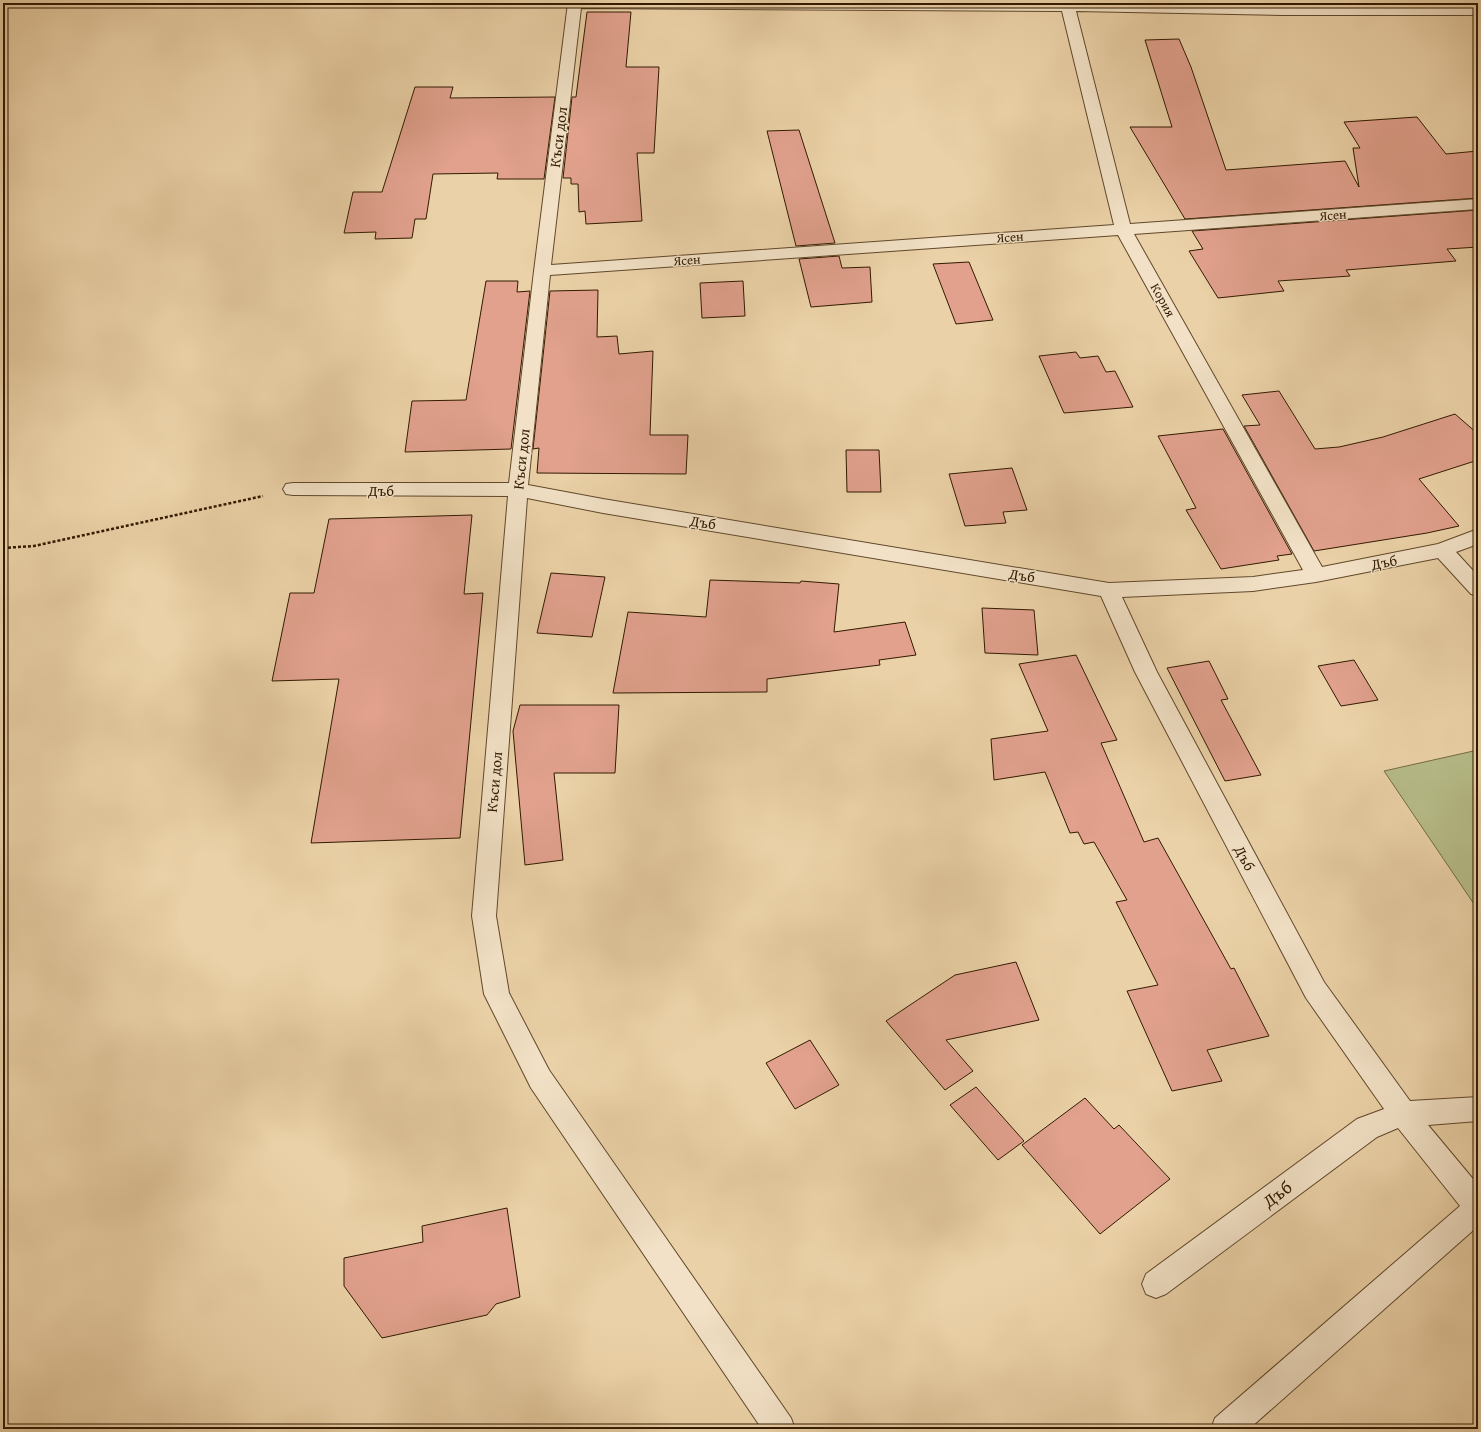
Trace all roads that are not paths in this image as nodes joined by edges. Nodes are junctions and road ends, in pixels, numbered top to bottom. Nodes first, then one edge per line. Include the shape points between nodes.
1 (575, 4) edge
2 (1068, 5) edge
3 (1373, 7) edge
4 (1478, 11) edge
5 (1478, 204) edge
6 (1123, 229) junction
7 (542, 271) junction
8 (293, 489) road end
9 (518, 490) junction
10 (1478, 536) edge
11 (1442, 550) junction
12 (1316, 575) junction
13 (1478, 589) edge
14 (1109, 590) junction
15 (1478, 1109) edge
16 (1403, 1114) junction
17 (1478, 1207) edge
18 (1156, 1284) dead end
19 (780, 1429) edge
20 (1226, 1429) edge

1 - 2 street
1 - 7 street, Къси дол
2 - 3 street
2 - 6 street, Кория
3 - 4 street
5 - 6 street, Ясен
6 - 7 street, Ясен
6 - 12 street, Кория
7 - 9 street, Къси дол
8 - 9 street, Дъб
9 - 14 street, Дъб
9 - 19 street, Къси дол via 484,916 497,994 540,1079
10 - 11 street, Дъб
11 - 12 street, Дъб
11 - 13 street
12 - 14 street, Дъб via 1253,584
14 - 16 street, Дъб via 1146,672 1315,990
15 - 16 street, Дъб
16 - 17 street, Дъб
16 - 18 street, Дъб via 1367,1128
17 - 20 street

